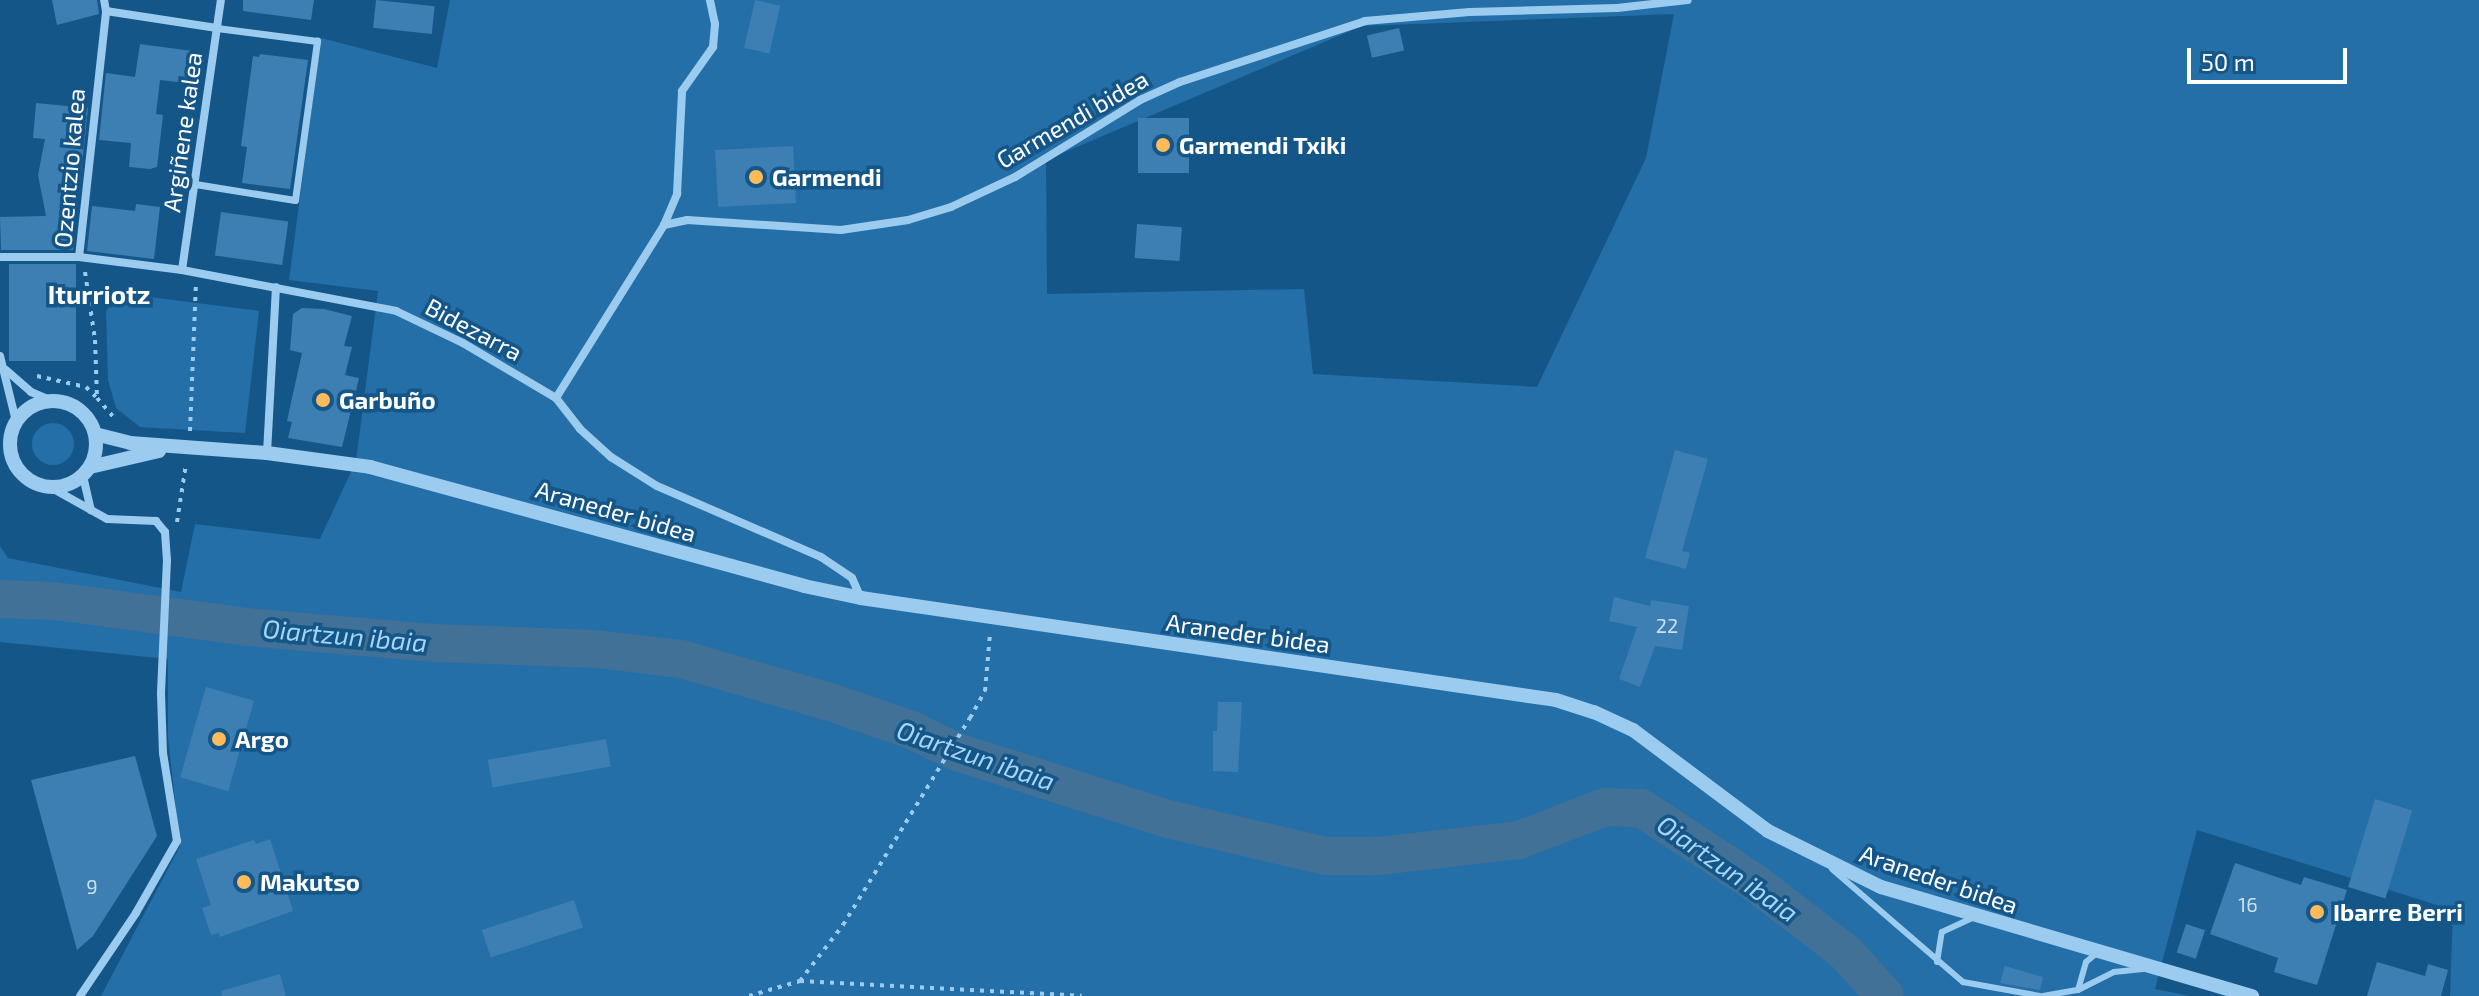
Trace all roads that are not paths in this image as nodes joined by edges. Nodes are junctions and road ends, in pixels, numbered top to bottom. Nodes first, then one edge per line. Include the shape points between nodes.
1 (104, 0) edge
2 (221, 0) edge
3 (710, 0) edge
4 (1688, 0) edge
5 (106, 11) junction
6 (217, 28) junction
7 (195, 184) junction
8 (664, 225) junction
9 (0, 257) edge
10 (79, 257) junction
11 (182, 270) junction
12 (276, 287) junction
13 (0, 356) edge
14 (2, 366) junction
15 (556, 398) junction
16 (52, 401) junction
17 (10, 427) edge
18 (95, 434) junction
19 (189, 440) junction
20 (267, 453) junction
21 (0, 461) edge
22 (18, 470) junction
23 (86, 471) junction
24 (50, 487) junction
25 (91, 511) junction
26 (861, 598) junction
27 (1820, 859) junction
28 (1974, 917) junction
29 (2099, 952) junction
30 (1937, 962) junction
31 (2154, 967) junction
32 (2078, 990) junction
33 (80, 996) edge
34 (2042, 996) edge
35 (2252, 996) edge

1 - 5 street, Ozentzio kalea
2 - 6 street, Argiñene kalea
3 - 8 street via 713,47 682,91 677,194
4 - 8 street, Garmendi bidea via 1365,21 1180,82 1140,100 1015,177 908,220 851,230 696,220
5 - 6 street
5 - 10 street, Ozentzio kalea
6 - 7 street, Argiñene kalea
6 - 7 street via 317,41 295,200
7 - 11 street, Argiñene kalea
8 - 15 street
9 - 10 street, Bidezarra
10 - 11 street, Bidezarra
11 - 12 street, Bidezarra
12 - 15 street, Bidezarra via 396,311
12 - 20 street
13 - 14 street
14 - 16 street via 31,392
14 - 17 street
15 - 26 street, Bidezarra via 580,429 634,472 821,557 852,578
16 - 17 street via 30,407
16 - 18 street via 84,414
17 - 22 street via 9,447
18 - 19 street, Araneder bidea via 130,443
18 - 23 street via 96,451
19 - 20 street, Araneder bidea
19 - 23 street, Araneder bidea
20 - 26 street, Araneder bidea via 410,477
21 - 22 street
22 - 24 street
23 - 24 street
23 - 25 street
24 - 25 street
25 - 33 street via 107,519 156,521 165,532 163,753 177,841
26 - 27 street, Araneder bidea via 1556,700 1633,730 1768,831
27 - 28 street, Araneder bidea via 1881,887
27 - 30 lane
28 - 29 street, Araneder bidea
28 - 30 lane via 1942,932
29 - 31 street, Araneder bidea
29 - 32 lane via 2086,962
30 - 34 lane via 1963,982
31 - 32 lane via 2114,972
31 - 35 street, Araneder bidea
32 - 34 lane

